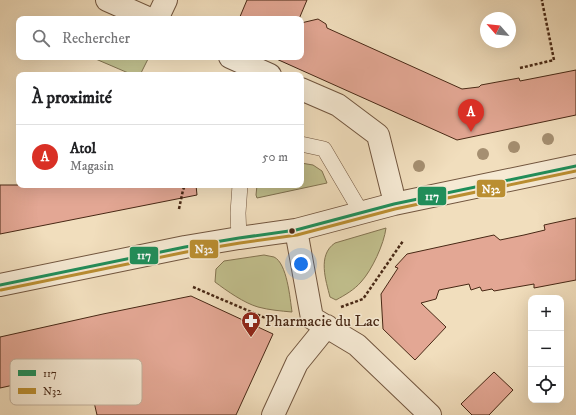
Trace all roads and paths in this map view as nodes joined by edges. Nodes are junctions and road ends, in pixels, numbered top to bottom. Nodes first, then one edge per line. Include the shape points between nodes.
1 (107, 0) edge
2 (166, 0) edge
3 (541, 0) edge
4 (143, 16) edge
5 (159, 16) edge
6 (238, 65) edge
7 (520, 68) dead end
8 (260, 72) edge
9 (304, 90) edge
10 (304, 145) edge
11 (576, 166) edge
12 (184, 188) edge
13 (240, 188) edge
14 (392, 191) dead end
15 (179, 208) dead end
16 (361, 212) junction
17 (296, 230) junction
18 (239, 238) junction
19 (403, 241) dead end
20 (0, 285) edge
21 (193, 287) dead end
22 (332, 318) junction
23 (290, 321) dead end
24 (273, 415) edge
25 (430, 415) edge

1 - 4 street
2 - 5 street
3 - 7 path via 554,60
6 - 8 street
9 - 14 street via 338,105 378,135
10 - 16 lane via 324,149
11 - 16 street
12 - 15 path
13 - 18 lane
16 - 17 street
17 - 18 street
17 - 22 street via 312,318
18 - 20 street
19 - 22 path via 363,299
21 - 23 path via 270,320
22 - 24 street via 297,363
22 - 25 street

